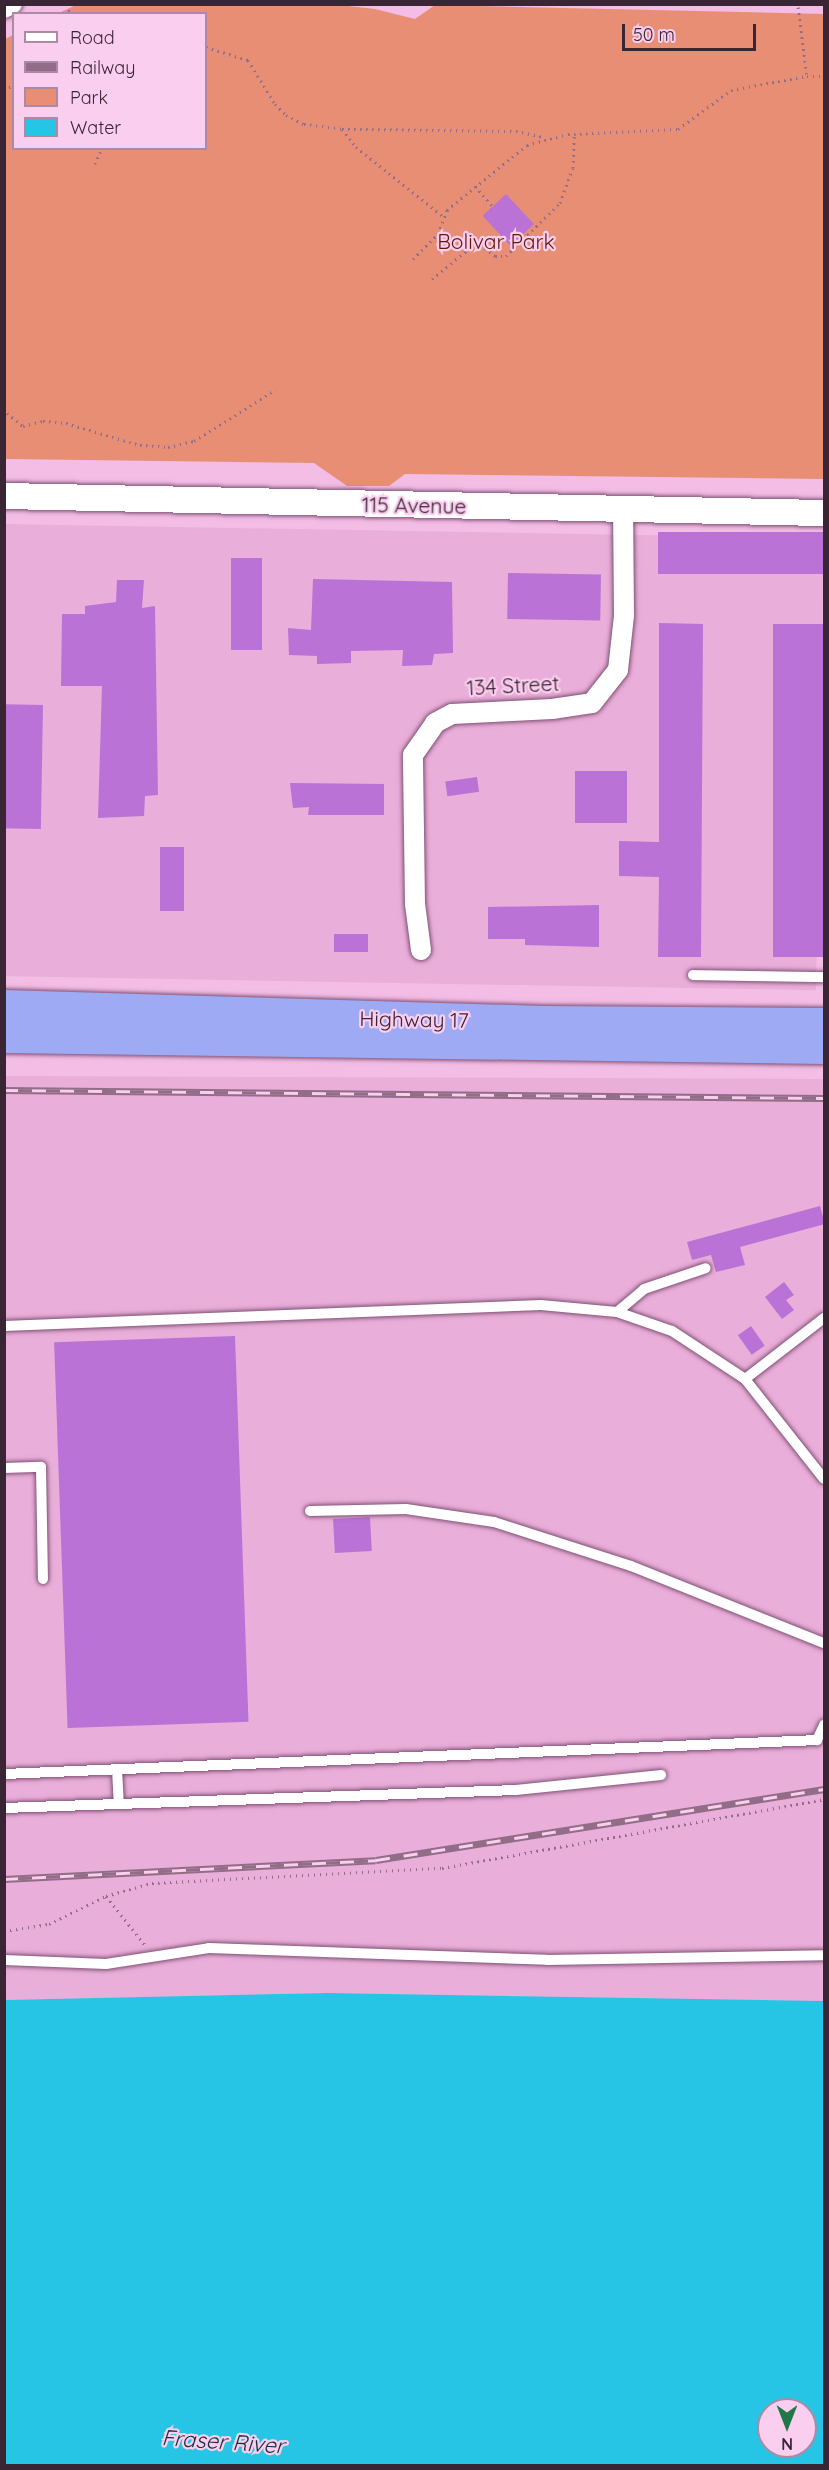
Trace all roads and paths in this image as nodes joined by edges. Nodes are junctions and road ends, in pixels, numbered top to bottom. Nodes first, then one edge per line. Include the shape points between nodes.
1 (12, 4) edge
2 (798, 7) dead end
3 (4, 8) edge
4 (207, 47) edge
5 (825, 75) edge
6 (807, 76) junction
7 (342, 129) junction
8 (574, 133) junction
9 (546, 138) junction
10 (101, 150) edge
11 (95, 164) dead end
12 (475, 186) junction
13 (493, 207) dead end
14 (444, 217) junction
15 (496, 236) dead end
16 (480, 244) junction
17 (413, 259) dead end
18 (432, 279) dead end
19 (275, 390) dead end
20 (7, 412) dead end
21 (4, 496) edge
22 (623, 510) junction
23 (825, 513) edge
24 (421, 950) dead end
25 (693, 975) dead end
26 (825, 977) edge
27 (4, 1006) edge
28 (825, 1023) edge
29 (4, 1036) edge
30 (825, 1047) edge
31 (706, 1269) dead end
32 (617, 1312) junction
33 (825, 1318) edge
34 (4, 1326) edge
35 (745, 1379) junction
36 (4, 1468) edge
37 (825, 1479) edge
38 (310, 1511) dead end
39 (43, 1579) dead end
40 (825, 1644) edge
41 (825, 1725) edge
42 (117, 1769) junction
43 (4, 1774) edge
44 (661, 1775) dead end
45 (825, 1799) edge
46 (119, 1804) junction
47 (4, 1808) edge
48 (106, 1896) junction
49 (4, 1931) edge
50 (825, 1955) edge
51 (154, 1956) junction
52 (4, 1960) edge

1 - 3 street
2 - 6 path
4 - 7 path via 248,60 286,115 304,124
5 - 6 path
6 - 8 path via 731,90 678,129
7 - 9 path via 516,131
7 - 14 path via 356,147
8 - 9 path
8 - 16 path via 573,168 560,203 506,256 495,256
9 - 12 path via 527,145
10 - 11 path
12 - 13 path
12 - 14 path
14 - 17 path via 438,234
15 - 16 path
16 - 18 path
19 - 20 path via 194,441 168,447 140,445 66,423 43,421 23,426
21 - 22 street, 115 Avenue
22 - 23 street, 115 Avenue
22 - 24 street, 134 Street via 624,616 618,670 592,703 452,714 435,723 413,755 415,904
25 - 26 lane
27 - 28 highway, Highway 17 via 543,1022
29 - 30 highway, Highway 17
31 - 32 lane via 644,1290
32 - 34 lane via 541,1305
32 - 35 lane via 672,1331
33 - 35 lane
35 - 37 lane
36 - 39 lane via 41,1467
38 - 40 lane via 406,1509 494,1522 632,1566
41 - 42 lane via 817,1740
42 - 43 lane
42 - 46 lane
44 - 46 lane via 516,1790
45 - 48 path via 442,1868 152,1883
46 - 47 lane
48 - 49 path via 50,1924
48 - 51 path
50 - 51 lane via 547,1960 209,1948
51 - 52 lane via 106,1964

